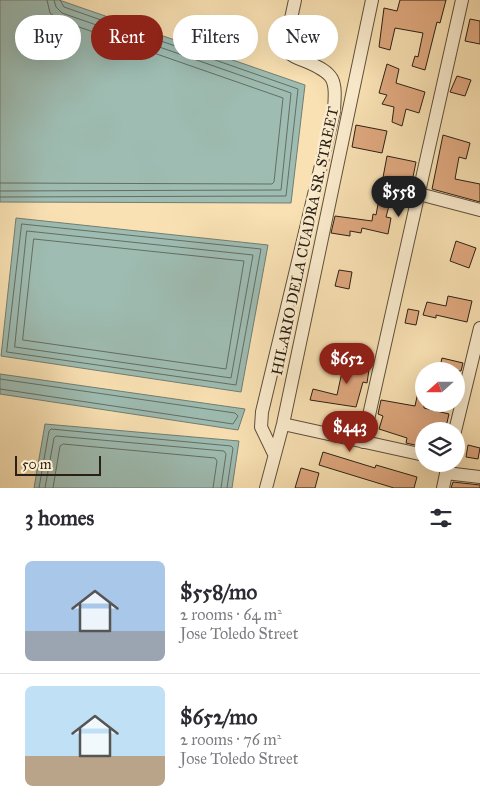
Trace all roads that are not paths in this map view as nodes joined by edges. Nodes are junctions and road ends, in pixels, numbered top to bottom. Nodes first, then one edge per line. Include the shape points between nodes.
1 (295, 0) edge
2 (372, 0) edge
3 (462, 0) edge
4 (419, 194) junction
5 (480, 210) edge
6 (480, 328) edge
7 (457, 422) edge
8 (283, 424) junction
9 (363, 442) junction
10 (415, 452) edge
11 (274, 454) junction
12 (446, 472) edge
13 (459, 472) edge
14 (480, 477) edge
15 (266, 488) edge
16 (443, 488) edge

1 - 11 street via 286,42 288,52 328,72 334,80 335,90 334,111 262,412 261,427
2 - 8 street, HILARIO DELA CUADRA SR. STREET
3 - 4 street
4 - 5 street
4 - 9 street
6 - 7 street
8 - 9 street
8 - 11 street, HILARIO DELA CUADRA SR. STREET
9 - 10 street
11 - 15 street, HILARIO DELA CUADRA SR. STREET
12 - 16 street
13 - 14 street

